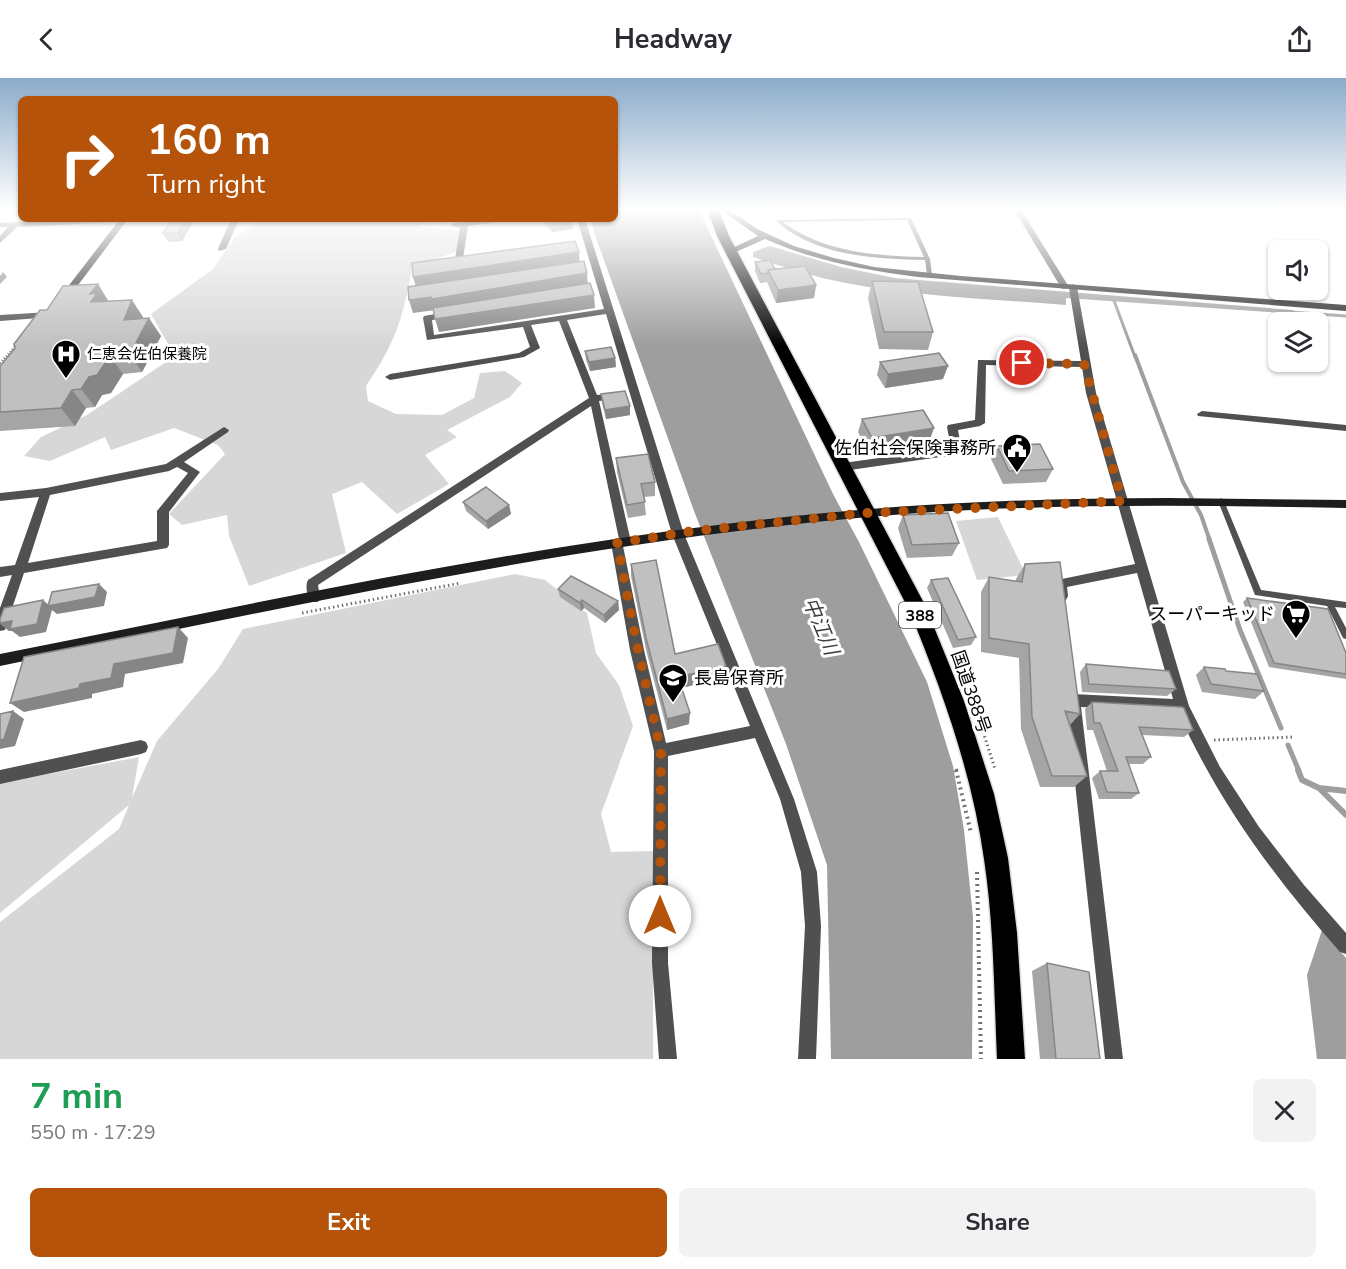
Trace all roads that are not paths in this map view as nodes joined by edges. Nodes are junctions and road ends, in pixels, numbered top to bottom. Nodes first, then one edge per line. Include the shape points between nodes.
1 (98, 254) edge
2 (459, 254) edge
3 (588, 254) edge
4 (732, 254) edge
5 (810, 254) edge
6 (863, 254) edge
7 (925, 254) edge
8 (1046, 254) edge
9 (927, 259) junction
10 (473, 264) edge
11 (462, 266) junction
12 (451, 267) edge
13 (930, 274) junction
14 (1071, 291) junction
15 (1346, 308) edge
16 (609, 311) junction
17 (461, 313) edge
18 (51, 315) junction
19 (0, 318) edge
20 (562, 318) junction
21 (44, 323) edge
22 (526, 323) junction
23 (1084, 364) junction
24 (390, 377) dead end
25 (635, 393) junction
26 (594, 399) junction
27 (1202, 414) dead end
28 (1346, 428) edge
29 (224, 430) dead end
30 (176, 462) junction
31 (843, 467) junction
32 (46, 492) junction
33 (0, 497) edge
34 (1122, 501) junction
35 (1221, 501) junction
36 (1346, 504) edge
37 (861, 513) junction
38 (678, 534) junction
39 (621, 543) junction
40 (1142, 567) junction
41 (19, 569) junction
42 (0, 572) edge
43 (314, 598) junction
44 (1329, 603) junction
45 (1346, 605) edge
46 (1063, 606) edge
47 (0, 626) edge
48 (1346, 636) edge
49 (0, 660) edge
50 (1182, 706) junction
51 (759, 729) junction
52 (141, 747) dead end
53 (661, 751) junction
54 (0, 777) edge
55 (1346, 946) edge
56 (668, 1059) edge
57 (807, 1059) edge
58 (1011, 1059) edge
59 (1114, 1059) edge

1 - 18 street
2 - 11 street
3 - 16 street
4 - 31 highway, 国道388号 / 388
5 - 13 street via 853,265
6 - 9 lane
7 - 9 lane
8 - 14 street
9 - 13 lane
10 - 11 street
11 - 12 street
13 - 14 street
14 - 15 street
14 - 23 street
16 - 20 street
16 - 25 street
17 - 22 street via 427,318 430,338
18 - 19 street
18 - 21 street
20 - 22 street
20 - 26 street
22 - 24 street via 535,348 521,355
23 - 31 street via 981,362 980,423 952,427 957,451
23 - 34 street
25 - 26 street
25 - 38 street
26 - 39 street
26 - 43 street via 312,583
27 - 28 street
29 - 30 street
30 - 32 street via 169,467
30 - 41 street via 195,472 163,511 163,545
31 - 37 highway, 国道388号 / 388
32 - 33 street
32 - 41 street
34 - 35 street
34 - 37 street
34 - 40 street
35 - 36 street
35 - 44 lane via 1258,592
37 - 38 street
37 - 58 highway, 国道388号 / 388 via 918,610 958,713 981,796 1000,887
38 - 39 street
38 - 51 street
39 - 43 street via 441,572
39 - 53 street via 638,650
40 - 46 street via 1061,583
40 - 50 street
41 - 42 street
41 - 47 street
43 - 49 street
44 - 45 lane
44 - 48 lane
50 - 55 street via 1197,741 1248,826 1280,871
50 - 59 street via 1073,694
51 - 53 street
51 - 57 street via 787,799 809,872 813,926
52 - 54 street
53 - 56 street via 660,963

